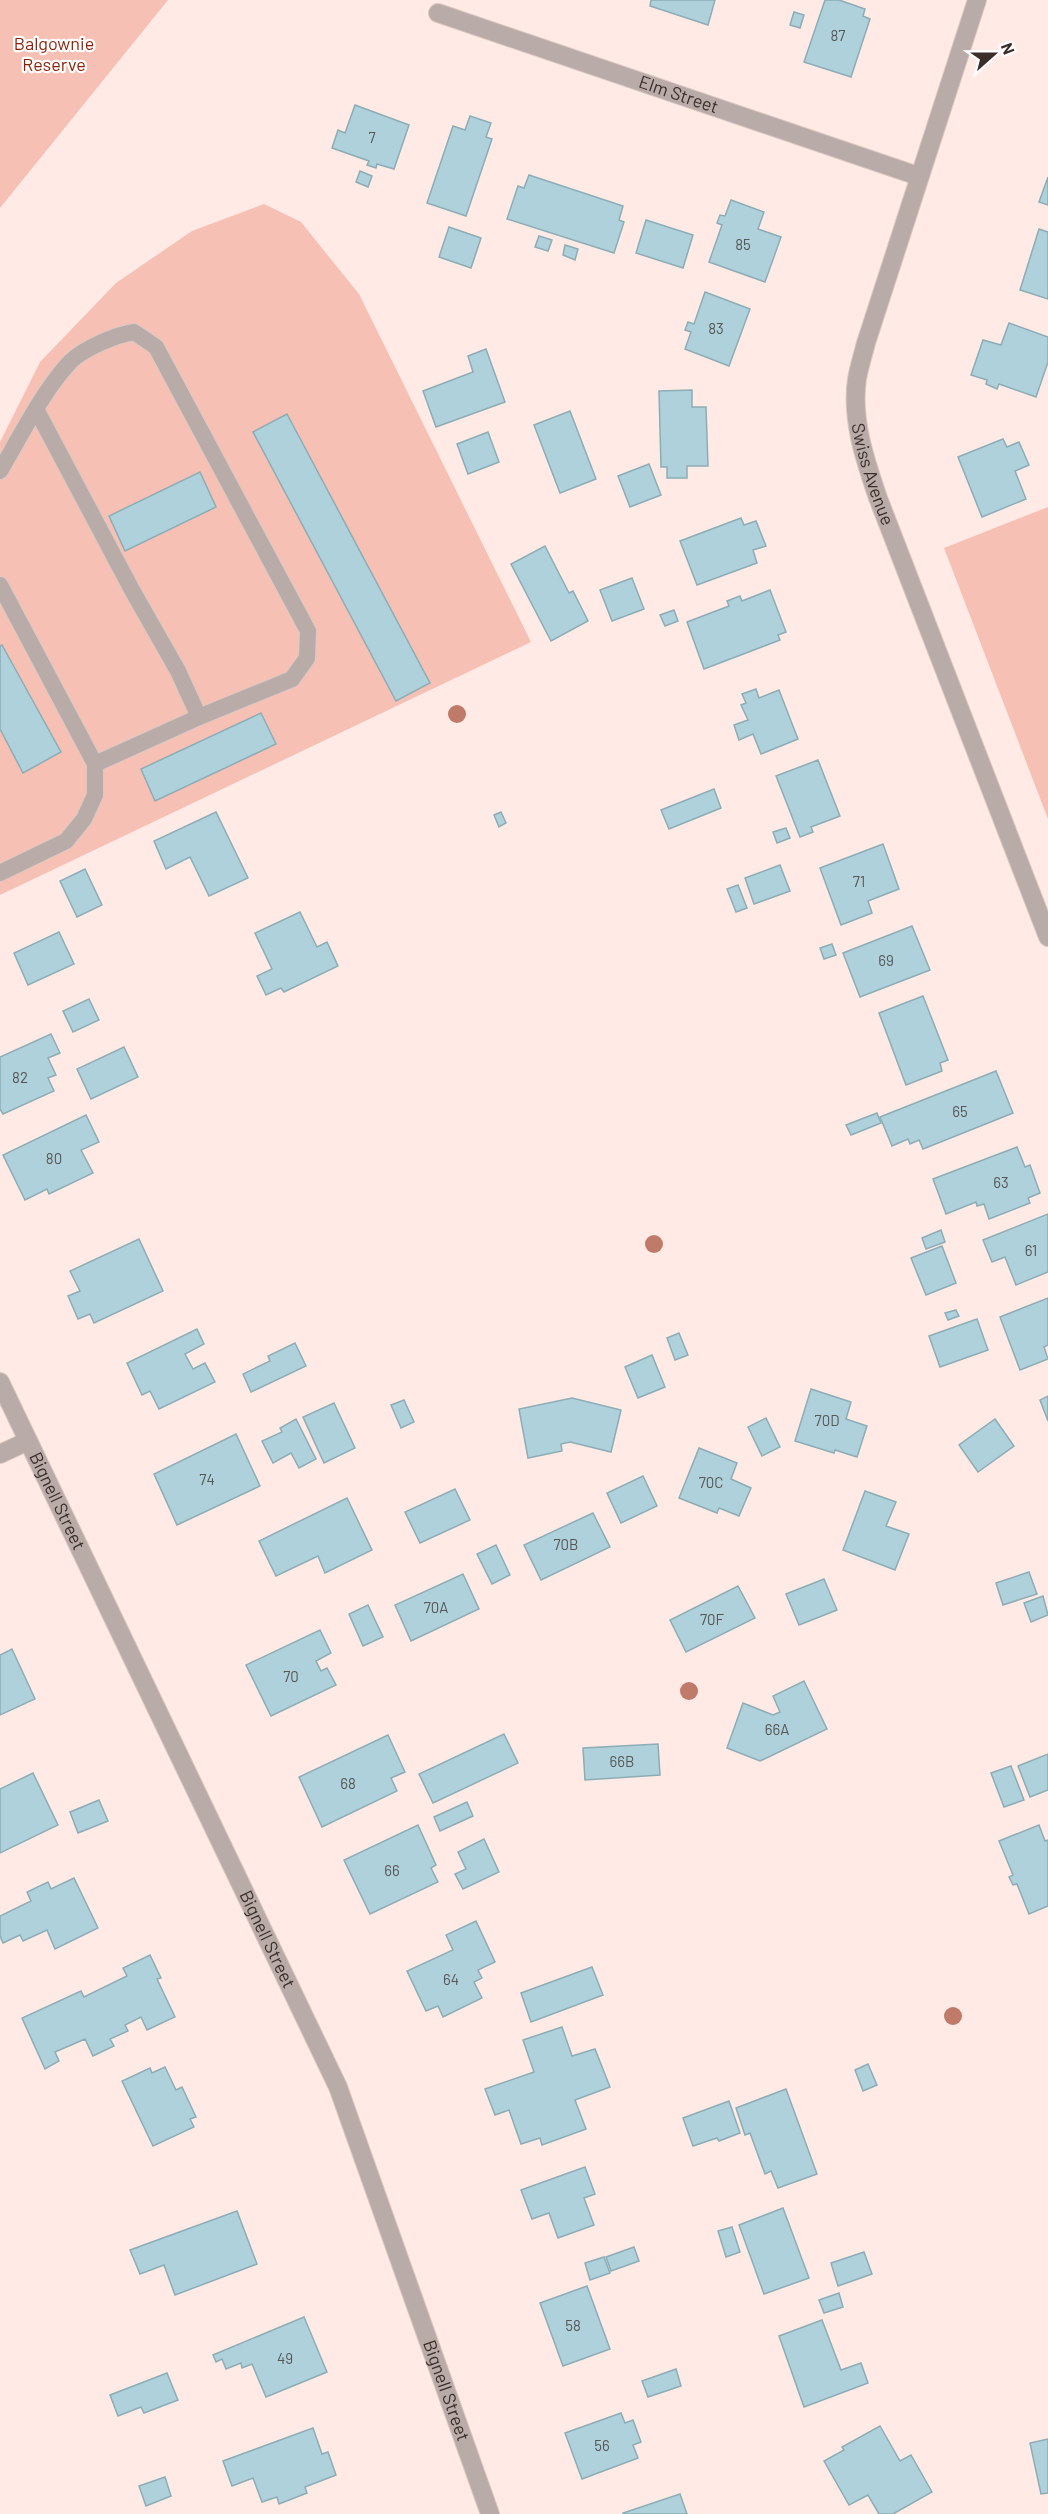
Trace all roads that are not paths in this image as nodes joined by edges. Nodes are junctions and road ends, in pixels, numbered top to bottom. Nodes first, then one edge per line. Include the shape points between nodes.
1 (977, 0) edge
2 (438, 13) dead end
3 (918, 176) junction
4 (36, 409) junction
5 (0, 471) edge
6 (0, 585) edge
7 (199, 717) junction
8 (95, 765) junction
9 (0, 873) edge
10 (1048, 937) edge
11 (0, 1382) edge
12 (28, 1441) junction
13 (0, 1454) edge
14 (490, 2514) edge

1 - 3 street, Swiss Avenue
2 - 3 street, Elm Street
3 - 10 street, Swiss Avenue via 861,362 856,421 878,498
4 - 5 lane
4 - 7 lane
4 - 7 lane via 72,360 116,335 134,332 156,347 308,631 307,658 292,679
6 - 8 lane
7 - 8 lane
8 - 9 lane via 96,795 84,819 66,841
11 - 12 street, Bignell Street
12 - 13 street
12 - 14 street, Bignell Street via 338,2087

